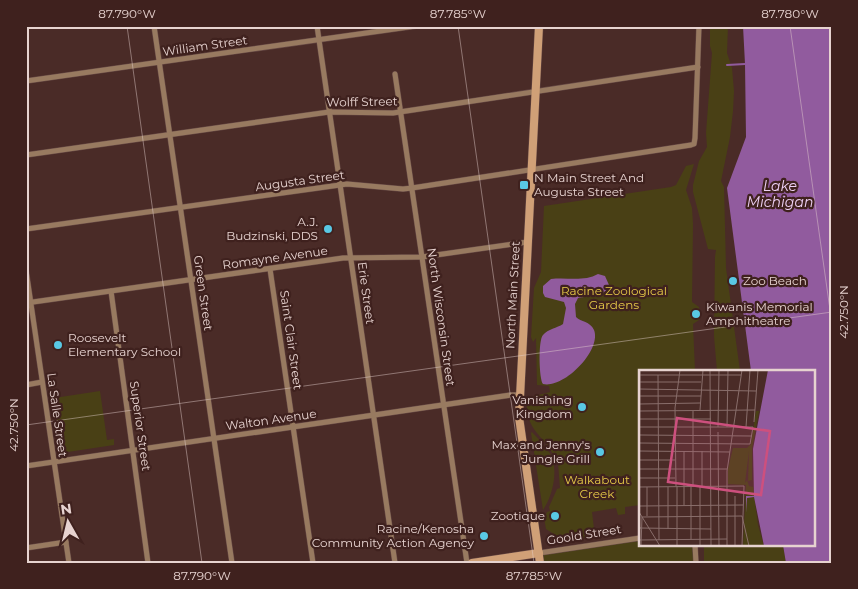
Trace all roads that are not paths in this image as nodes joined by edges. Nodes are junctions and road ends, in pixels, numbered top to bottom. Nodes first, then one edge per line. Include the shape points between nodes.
1 (154, 26) edge
2 (317, 26) edge
3 (416, 26) edge
4 (539, 26) edge
5 (699, 26) edge
6 (389, 28) edge
7 (318, 39) junction
8 (159, 62) junction
9 (698, 67) junction
10 (395, 74) dead end
11 (26, 81) edge
12 (535, 91) junction
13 (329, 112) junction
14 (401, 112) junction
15 (170, 135) junction
16 (26, 155) edge
17 (532, 170) junction
18 (340, 185) junction
19 (412, 188) junction
20 (180, 208) junction
21 (26, 229) edge
22 (527, 242) junction
23 (422, 257) junction
24 (350, 258) junction
25 (270, 269) junction
26 (26, 270) edge
27 (191, 280) junction
28 (111, 291) junction
29 (28, 303) edge
30 (42, 382) junction
31 (26, 385) edge
32 (520, 395) junction
33 (444, 405) junction
34 (373, 416) junction
35 (294, 427) junction
36 (214, 439) junction
37 (134, 451) junction
38 (54, 462) junction
39 (26, 466) edge
40 (639, 538) edge
41 (66, 542) junction
42 (696, 546) edge
43 (26, 548) edge
44 (539, 553) junction
45 (69, 563) edge
46 (148, 563) edge
47 (232, 563) edge
48 (313, 563) edge
49 (395, 563) edge
50 (467, 563) edge
51 (472, 563) edge
52 (540, 563) edge
53 (696, 563) edge

1 - 8 street, Green Street
2 - 7 street, Erie Street
3 - 6 street, William Street
4 - 12 main road, North Main Street
5 - 9 street
6 - 7 street, William Street
7 - 8 street, William Street
7 - 13 street, Erie Street
8 - 11 street, William Street
8 - 15 street, Green Street
9 - 12 street, Wolff Street
9 - 17 street, Augusta Street via 694,144
10 - 14 street, North Wisconsin Street
12 - 14 street, Wolff Street
12 - 17 main road, North Main Street
13 - 14 street, Wolff Street
13 - 15 street, Wolff Street
13 - 18 street, Erie Street
14 - 19 street, North Wisconsin Street
15 - 16 street, Wolff Street
15 - 20 street, Green Street
17 - 19 street, Augusta Street
17 - 22 main road, North Main Street
18 - 19 street, Augusta Street
18 - 20 street, Augusta Street
18 - 24 street, Erie Street
19 - 23 street, North Wisconsin Street
20 - 21 street, Augusta Street
20 - 27 street, Green Street
22 - 23 street, Romayne Avenue
22 - 32 main road, North Main Street
23 - 24 street, Romayne Avenue
23 - 33 street, North Wisconsin Street
24 - 25 street, Romayne Avenue
24 - 34 street, Erie Street
25 - 27 street, Romayne Avenue
25 - 35 street, Saint Clair Street
26 - 29 street, La Salle Street
27 - 28 street, Romayne Avenue
27 - 36 street, Green Street
28 - 29 street, Romayne Avenue
28 - 37 street, Superior Street
29 - 30 street, La Salle Street
30 - 31 street
30 - 38 street, La Salle Street
32 - 33 street, Walton Avenue
32 - 44 main road, North Main Street via 520,428
33 - 34 street, Walton Avenue
33 - 50 street, North Wisconsin Street
34 - 35 street, Walton Avenue
34 - 49 street, Erie Street
35 - 36 street, Walton Avenue
35 - 48 street, Saint Clair Street
36 - 37 street, Walton Avenue
36 - 47 street, Green Street
37 - 38 street, Walton Avenue
37 - 46 street, Superior Street
38 - 39 street, Walton Avenue
38 - 41 street, La Salle Street
40 - 44 street, Goold Street
41 - 43 street
41 - 45 street, La Salle Street
42 - 53 street
44 - 51 main road, Goold Street
44 - 52 main road, North Main Street

